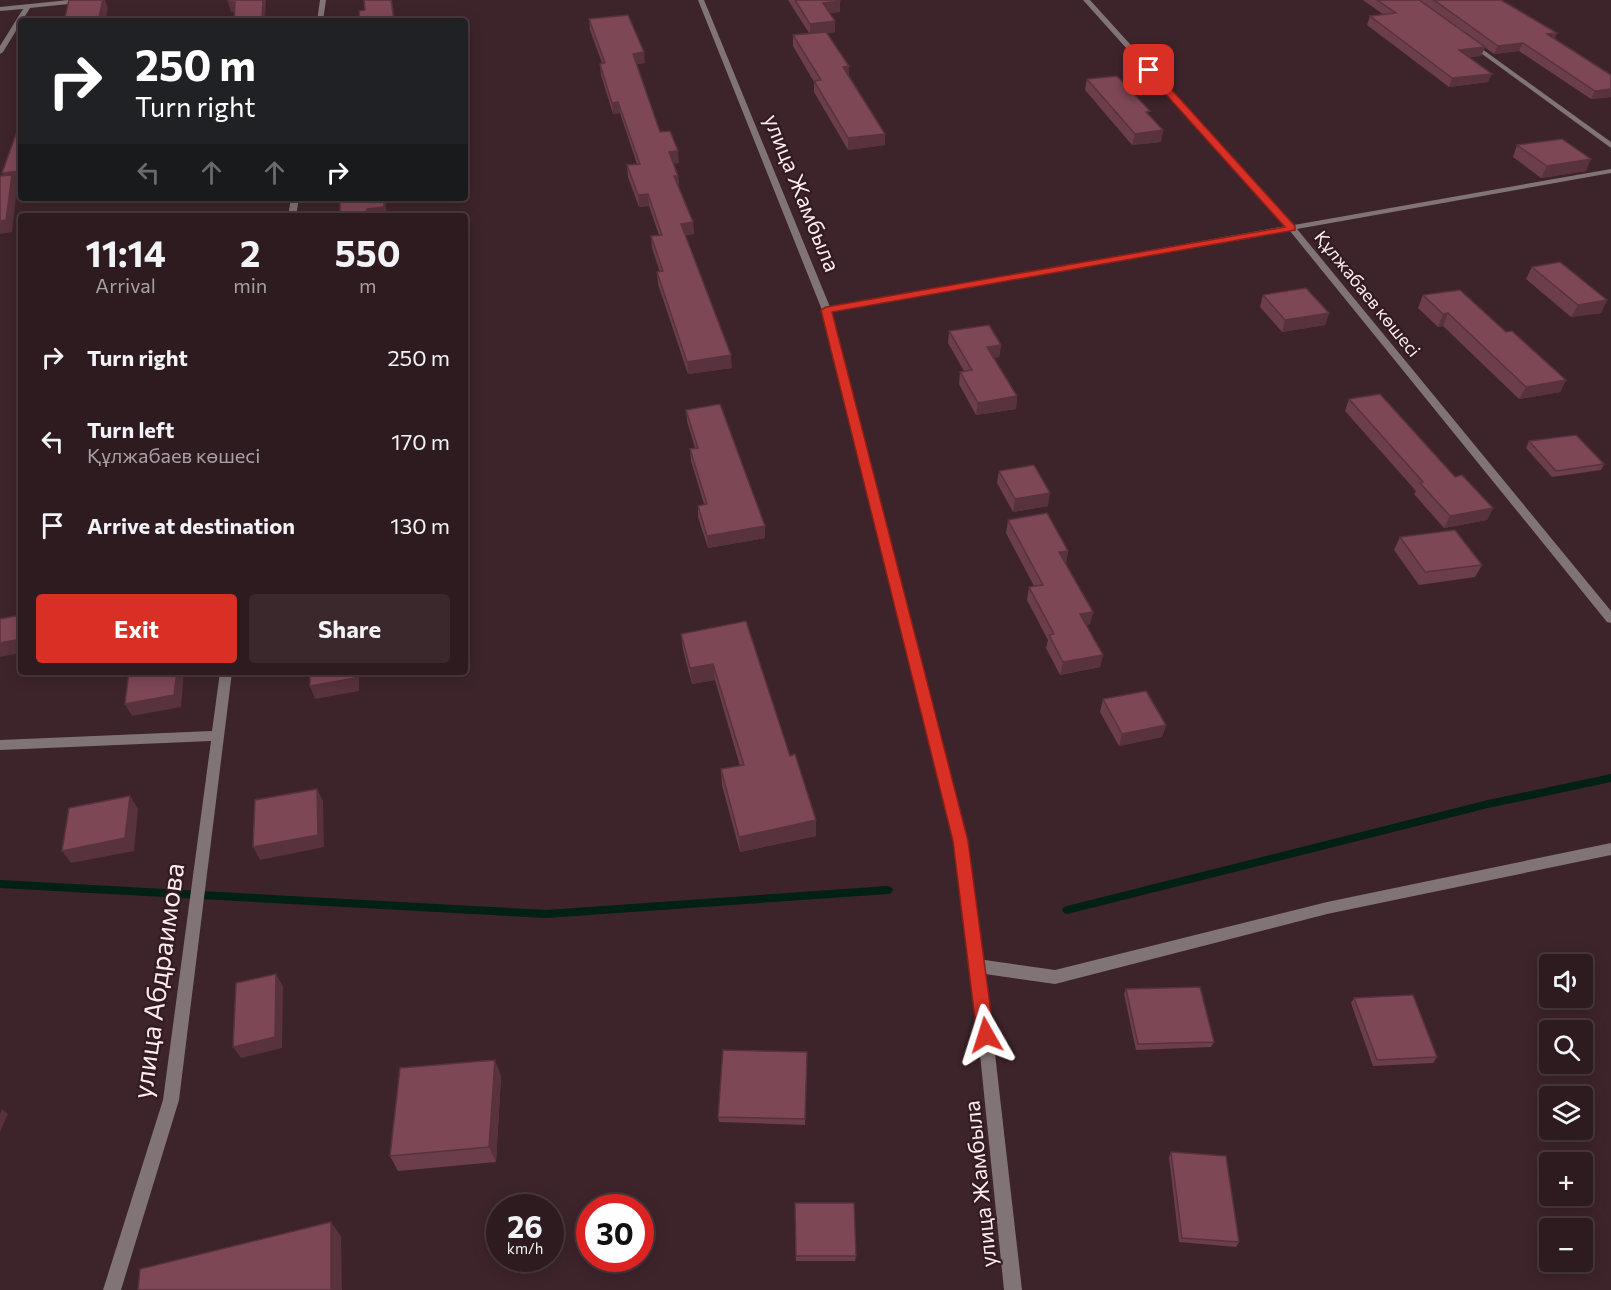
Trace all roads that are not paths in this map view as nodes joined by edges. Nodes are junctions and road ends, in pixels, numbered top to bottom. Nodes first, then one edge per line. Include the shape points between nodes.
1 (88, 0) edge
2 (323, 0) edge
3 (701, 0) edge
4 (1086, 0) edge
5 (28, 6) junction
6 (0, 9) edge
7 (21, 18) edge
8 (320, 18) edge
9 (18, 22) edge
10 (1459, 35) edge
11 (0, 52) edge
12 (1611, 146) edge
13 (1611, 171) edge
14 (1292, 228) junction
15 (826, 310) junction
16 (1611, 619) edge
17 (225, 675) edge
18 (216, 736) junction
19 (0, 745) edge
20 (1611, 849) edge
21 (978, 966) junction
22 (112, 1290) edge
23 (1013, 1290) edge

1 - 5 street
2 - 8 street
3 - 15 street, улица Жамбыла
4 - 14 street, Құлжабаев көшесі
5 - 6 street
5 - 7 street
9 - 11 street
10 - 12 street
13 - 14 street
14 - 15 street
14 - 16 street, Құлжабаев көшесі
15 - 21 street, улица Жамбыла via 960,841
17 - 18 street, улица Абдраимова
18 - 19 street
18 - 22 street, улица Абдраимова via 171,1100
20 - 21 street via 1327,908 1055,977
21 - 23 street, улица Жамбыла

